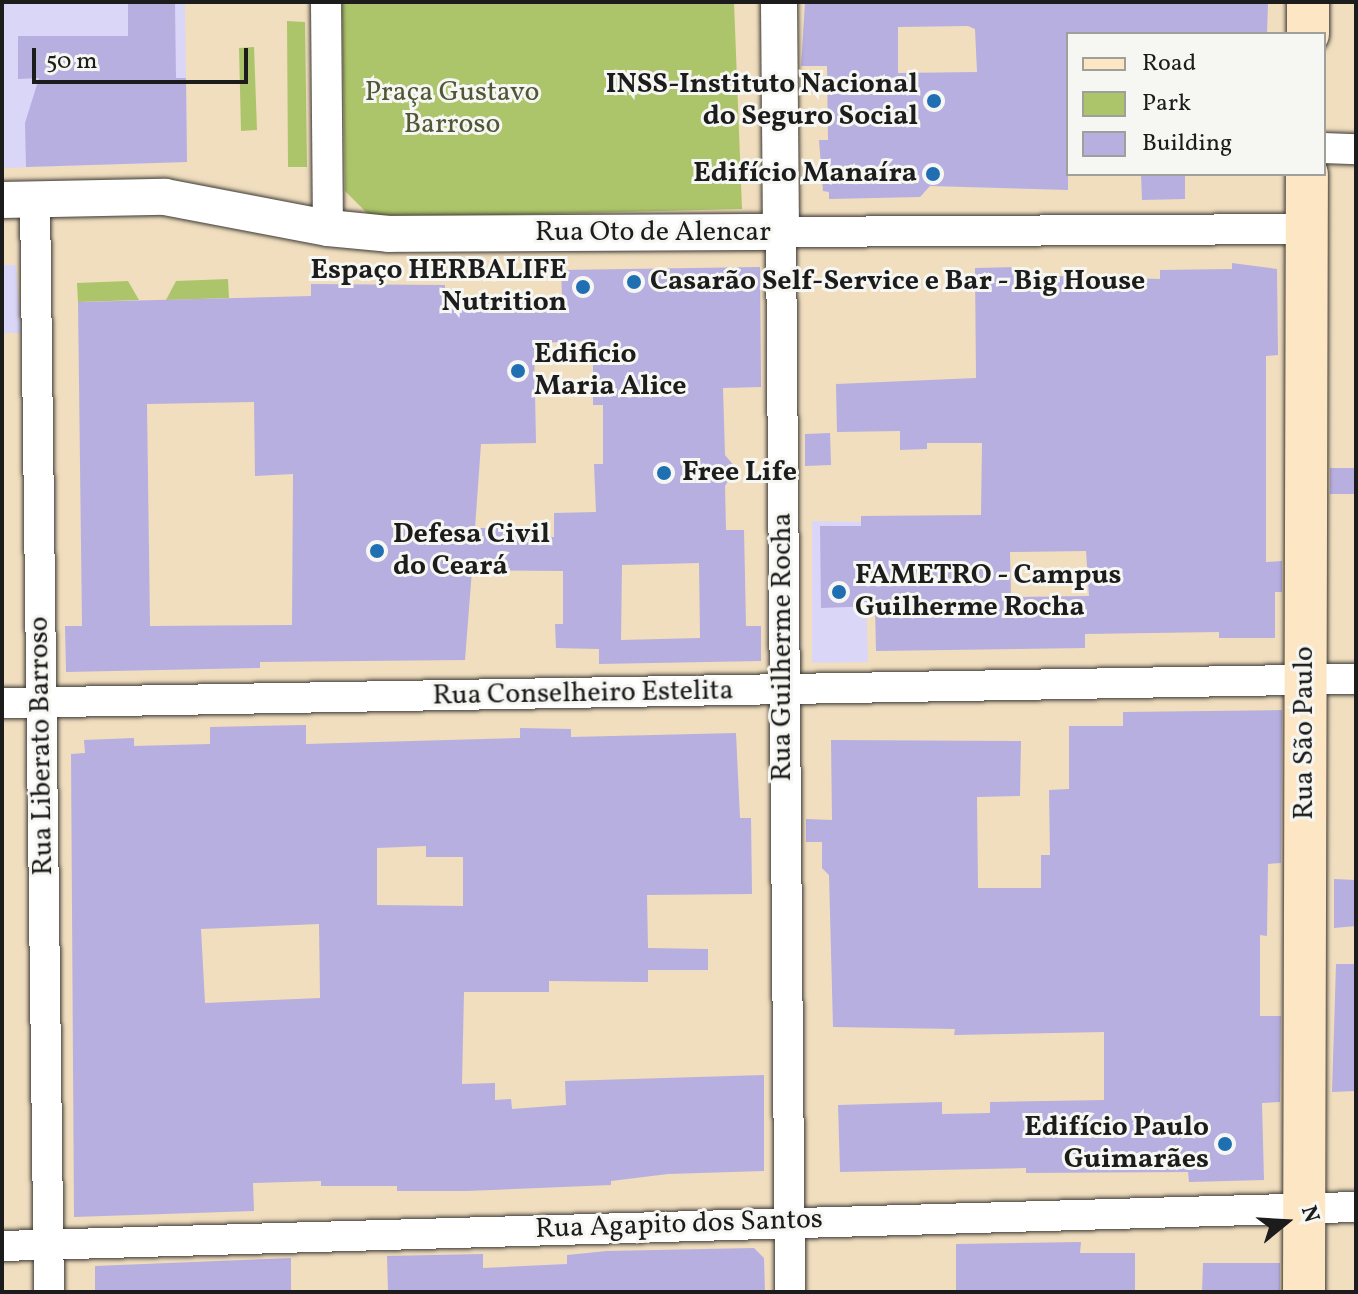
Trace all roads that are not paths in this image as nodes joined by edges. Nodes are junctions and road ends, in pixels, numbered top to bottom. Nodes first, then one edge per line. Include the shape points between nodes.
1 (326, 2) edge
2 (779, 2) edge
3 (1308, 2) edge
4 (1308, 32) edge
5 (1326, 148) edge
6 (1356, 149) edge
7 (1307, 176) edge
8 (19, 200) edge
9 (328, 228) junction
10 (1308, 229) junction
11 (781, 232) junction
12 (1356, 679) edge
13 (1304, 680) junction
14 (783, 691) junction
15 (42, 702) junction
16 (2, 703) edge
17 (1356, 1207) edge
18 (1304, 1208) junction
19 (790, 1221) junction
20 (48, 1244) junction
21 (2, 1246) edge
22 (49, 1292) edge
23 (790, 1292) edge
24 (1304, 1292) edge

1 - 9 street
2 - 11 street, Rua Guilherme Rocha
3 - 4 main road
5 - 6 street
7 - 10 main road, Rua São Paulo
8 - 9 street, Rua Oto de Alencar via 165,197
8 - 15 street, Rua Liberato Barroso
9 - 11 street, Rua Oto de Alencar via 389,234
10 - 11 street, Rua Oto de Alencar
10 - 13 main road, Rua São Paulo
11 - 14 street, Rua Guilherme Rocha
12 - 13 street, Rua Conselheiro Estelita
13 - 14 street, Rua Conselheiro Estelita
13 - 18 main road, Rua São Paulo
14 - 15 street, Rua Conselheiro Estelita
14 - 19 street, Rua Guilherme Rocha
15 - 16 street, Rua Conselheiro Estelita
15 - 20 street, Rua Liberato Barroso
17 - 18 street, Rua Agapito dos Santos
18 - 19 street, Rua Agapito dos Santos
18 - 24 main road, Rua São Paulo
19 - 20 street, Rua Agapito dos Santos
19 - 23 street, Rua Guilherme Rocha
20 - 21 street, Rua Agapito dos Santos
20 - 22 street, Rua Liberato Barroso

